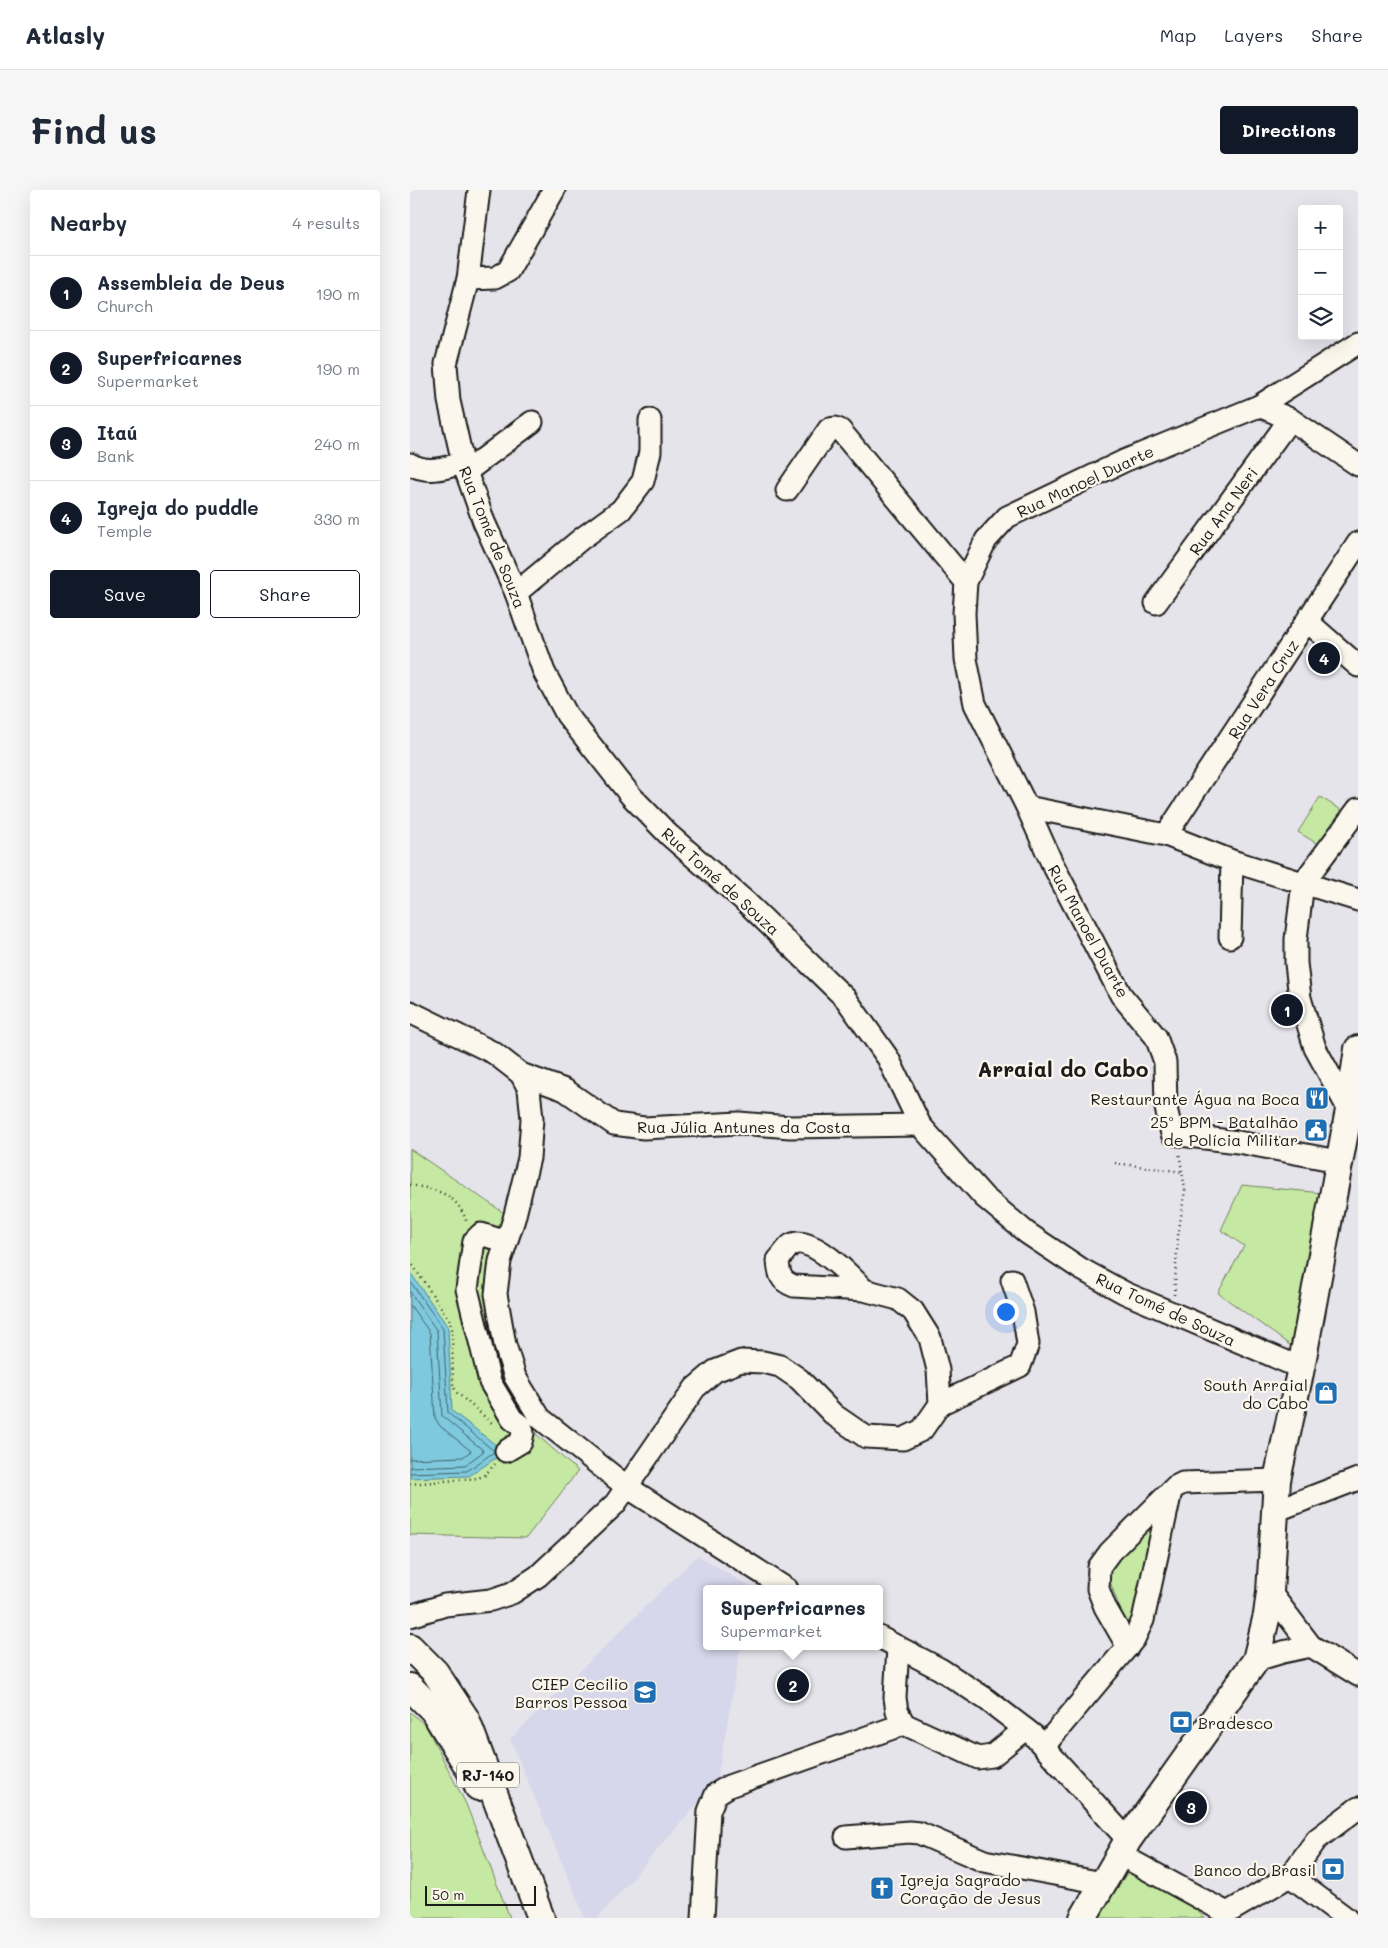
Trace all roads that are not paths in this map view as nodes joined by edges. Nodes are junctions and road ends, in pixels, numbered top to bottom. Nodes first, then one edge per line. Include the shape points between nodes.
1 (479, 190) edge
2 (554, 190) edge
3 (468, 279) junction
4 (1358, 343) edge
5 (1259, 406) junction
6 (1290, 419) junction
7 (650, 420) dead end
8 (532, 422) dead end
9 (410, 464) edge
10 (1358, 466) edge
11 (464, 467) junction
12 (787, 490) dead end
13 (1358, 543) edge
14 (966, 582) junction
15 (516, 593) junction
16 (1156, 603) dead end
17 (1307, 621) junction
18 (1358, 666) edge
19 (1027, 807) junction
20 (1358, 808) edge
21 (1166, 835) junction
22 (1232, 861) junction
23 (1303, 883) junction
24 (1358, 900) edge
25 (1230, 937) dead end
26 (410, 1012) edge
27 (1358, 1049) edge
28 (521, 1074) junction
29 (1353, 1110) edge
30 (920, 1125) junction
31 (1338, 1161) junction
32 (506, 1242) junction
33 (1012, 1280) dead end
34 (864, 1290) dead end
35 (1301, 1368) junction
36 (940, 1404) junction
37 (506, 1451) road end
38 (1277, 1480) junction
39 (1358, 1480) edge
40 (627, 1487) junction
41 (1171, 1491) junction
42 (1275, 1511) junction
43 (781, 1585) edge
44 (1270, 1592) junction
45 (410, 1616) edge
46 (883, 1639) edge
47 (1311, 1646) junction
48 (410, 1647) edge
49 (898, 1647) junction
50 (1128, 1647) junction
51 (1256, 1660) junction
52 (1358, 1675) edge
53 (410, 1687) edge
54 (904, 1724) junction
55 (1025, 1729) junction
56 (1044, 1746) junction
57 (1358, 1808) edge
58 (846, 1837) dead end
59 (1124, 1847) junction
60 (1290, 1876) junction
61 (1103, 1883) junction
62 (1223, 1915) edge
63 (524, 1918) edge
64 (541, 1918) edge
65 (703, 1918) edge
66 (1083, 1918) edge
67 (1346, 1918) edge

1 - 3 street, Rua Tomé de Souza
2 - 3 street via 508,271 495,278
3 - 11 street, Rua Tomé de Souza via 446,364 449,401
4 - 5 street, Rua Manoel Duarte
5 - 6 street
5 - 14 street, Rua Manoel Duarte via 1124,461 1007,517 986,540
6 - 10 street
6 - 16 street, Rua Ana Neri
7 - 15 street via 650,452 643,481 621,510
8 - 11 street
9 - 11 street via 436,470
11 - 15 street, Rua Tomé de Souza
12 - 14 street via 829,429 840,430
13 - 17 street, Rua Vera Cruz
14 - 19 street, Rua Manoel Duarte via 966,659 975,704
15 - 30 street, Rua Tomé de Souza via 544,672 567,715 631,796 669,835 747,903 846,999 888,1058
17 - 18 street
17 - 21 street, Rua Vera Cruz
19 - 21 street
19 - 31 street, Rua Manoel Duarte via 1050,861 1121,995 1156,1037 1165,1062 1166,1108 1172,1134 1238,1142
20 - 23 street
21 - 22 street
22 - 23 street
22 - 25 street
23 - 24 street
23 - 29 street via 1296,939 1300,998 1315,1048
26 - 28 street via 494,1053
27 - 29 main road
28 - 30 street, Rua Júlia Antunes da Costa via 565,1090 614,1124 644,1128 739,1123 790,1127
28 - 32 street via 529,1089 531,1104 529,1158
29 - 31 main road
30 - 35 street, Rua Tomé de Souza via 984,1197 1081,1269 1125,1293
31 - 35 main road
32 - 37 street via 481,1234 474,1241 466,1289 490,1382 523,1433 521,1442
32 - 40 street via 496,1294 515,1377 540,1418
33 - 36 street via 1023,1312 1028,1344 1020,1366
34 - 36 street via 898,1299 913,1311 930,1338 938,1370
35 - 38 main road
36 - 40 street via 922,1430 903,1439 866,1437 834,1415 799,1379 780,1366 741,1361 715,1371 695,1388
38 - 41 street via 1183,1483
38 - 42 main road
39 - 42 street
40 - 43 street
40 - 45 street via 615,1504 538,1576 512,1593 491,1600 445,1605
41 - 50 street via 1143,1620
41 - 50 street via 1099,1567 1098,1588
42 - 44 main road
44 - 47 street
44 - 51 main road
46 - 49 street
47 - 51 street
47 - 52 street
48 - 64 main road, RJ-140 via 435,1672 466,1719
49 - 54 street via 895,1698
49 - 55 street via 948,1674
50 - 56 street
51 - 59 main road
53 - 63 main road, RJ-140 via 433,1710 476,1780
54 - 55 street via 978,1758 992,1756
54 - 65 street via 729,1786 716,1794 709,1811
55 - 56 street
56 - 59 street
57 - 60 street via 1317,1839
58 - 61 street via 919,1833 984,1861
59 - 61 main road
59 - 62 street
60 - 62 street
60 - 67 street
61 - 66 main road

